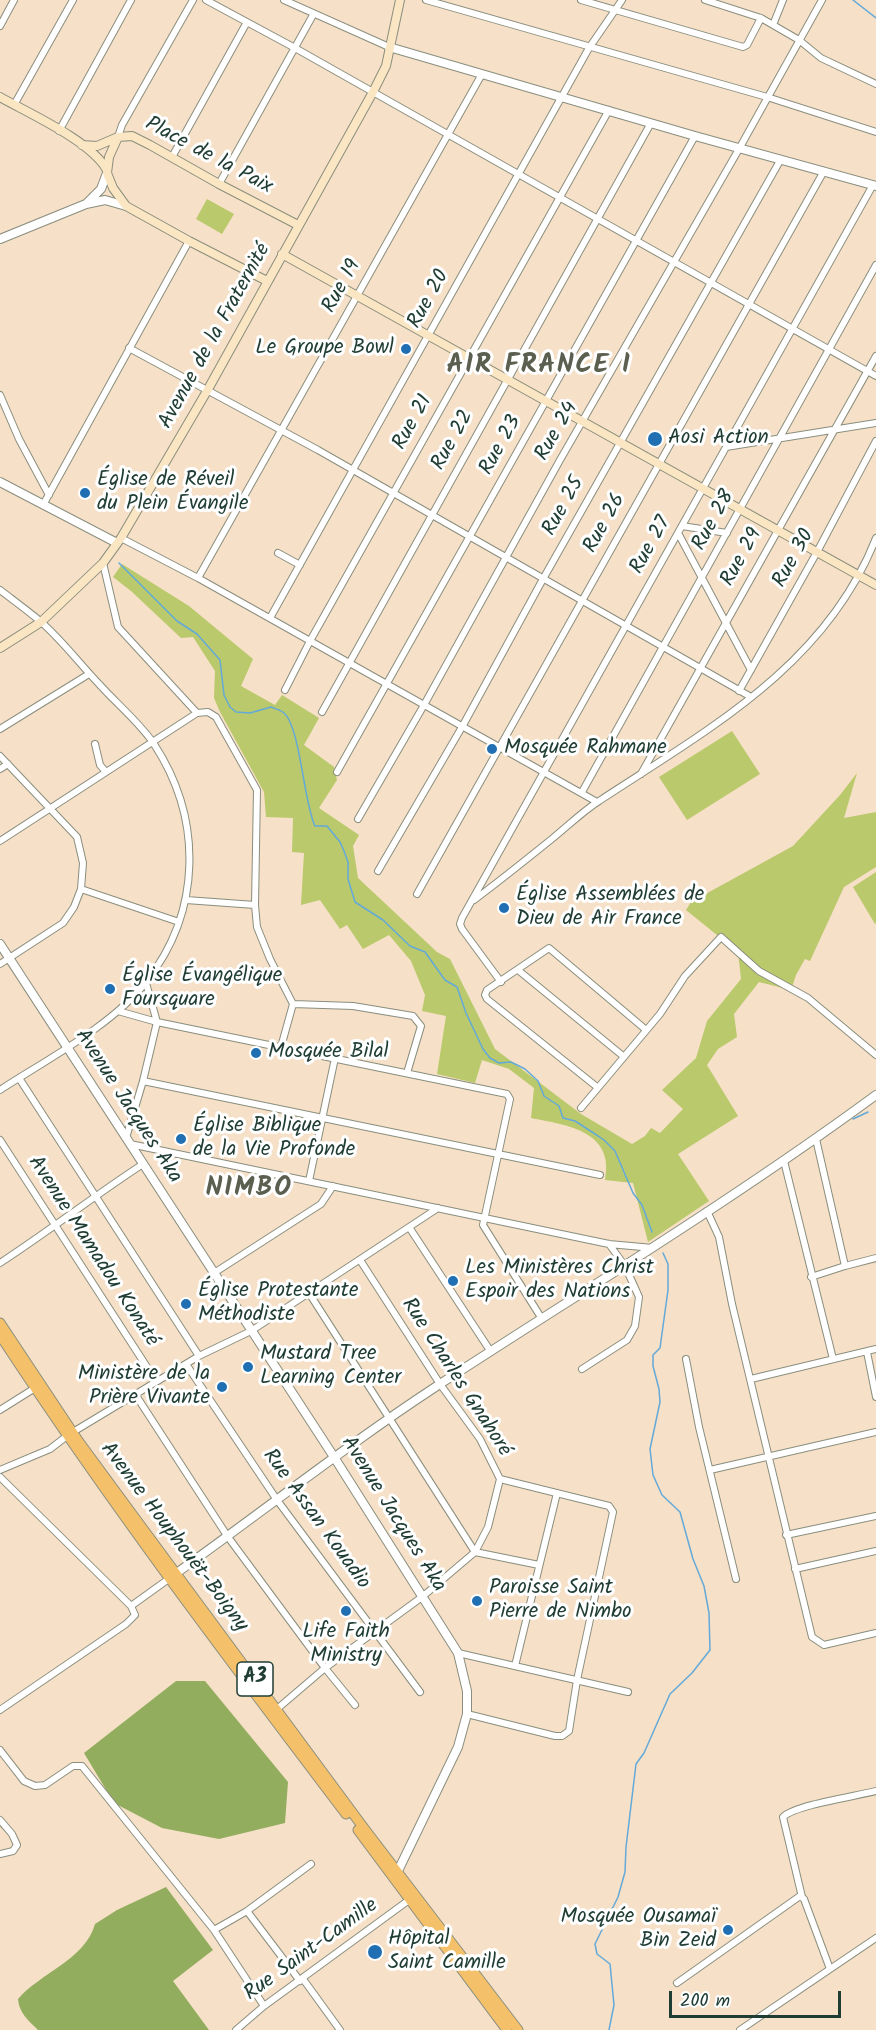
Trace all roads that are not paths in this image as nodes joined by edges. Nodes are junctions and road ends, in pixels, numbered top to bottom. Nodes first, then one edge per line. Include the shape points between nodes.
1 (14, 0) edge
2 (73, 0) edge
3 (132, 0) edge
4 (193, 0) edge
5 (206, 0) edge
6 (284, 0) edge
7 (400, 0) edge
8 (426, 0) edge
9 (581, 0) edge
10 (622, 0) edge
11 (705, 0) edge
12 (783, 0) edge
13 (822, 0) edge
14 (615, 10) junction
15 (313, 15) junction
16 (761, 18) junction
17 (247, 22) junction
18 (774, 25) junction
19 (0, 26) edge
20 (799, 40) junction
21 (390, 47) junction
22 (295, 48) junction
23 (589, 48) junction
24 (482, 74) junction
25 (876, 84) edge
26 (373, 92) junction
27 (0, 97) edge
28 (563, 97) junction
29 (768, 97) junction
30 (14, 105) junction
31 (609, 110) junction
32 (651, 123) junction
33 (59, 131) junction
34 (876, 132) edge
35 (448, 135) junction
36 (695, 136) junction
37 (118, 137) junction
38 (82, 145) junction
39 (739, 149) junction
40 (172, 157) junction
41 (781, 159) junction
42 (824, 171) junction
43 (107, 172) junction
44 (520, 175) junction
45 (219, 184) junction
46 (875, 186) edge
47 (560, 198) junction
48 (86, 204) junction
49 (126, 206) junction
50 (597, 219) junction
51 (298, 225) junction
52 (0, 239) edge
53 (189, 241) junction
54 (636, 241) junction
55 (282, 254) junction
56 (673, 262) junction
57 (876, 266) edge
58 (267, 281) junction
59 (711, 283) junction
60 (357, 296) junction
61 (749, 304) junction
62 (792, 329) junction
63 (429, 336) junction
64 (129, 348) junction
65 (830, 350) junction
66 (876, 356) edge
67 (470, 358) junction
68 (867, 371) junction
69 (876, 376) edge
70 (507, 379) junction
71 (207, 391) junction
72 (0, 395) edge
73 (546, 401) junction
74 (583, 422) junction
75 (876, 423) edge
76 (835, 429) junction
77 (281, 430) junction
78 (779, 438) junction
79 (876, 441) edge
80 (620, 442) junction
81 (726, 447) junction
82 (659, 464) junction
83 (352, 472) junction
84 (0, 482) edge
85 (703, 489) junction
86 (393, 494) junction
87 (49, 495) junction
88 (43, 505) junction
89 (741, 509) junction
90 (431, 516) junction
91 (682, 526) junction
92 (778, 530) junction
93 (678, 533) junction
94 (727, 533) junction
95 (469, 538) junction
96 (876, 538) edge
97 (119, 541) junction
98 (817, 552) junction
99 (278, 553) dead end
100 (506, 559) junction
101 (103, 563) junction
102 (300, 565) junction
103 (858, 575) junction
104 (198, 578) junction
105 (702, 578) junction
106 (543, 579) junction
107 (876, 585) edge
108 (0, 590) edge
109 (581, 601) junction
110 (270, 618) junction
111 (41, 622) junction
112 (726, 623) junction
113 (626, 626) junction
114 (310, 641) junction
115 (663, 647) junction
116 (0, 648) edge
117 (350, 663) junction
118 (700, 668) junction
119 (751, 670) junction
120 (89, 674) junction
121 (388, 684) junction
122 (285, 690) dead end
123 (739, 691) junction
124 (751, 697) junction
125 (424, 705) junction
126 (322, 712) dead end
127 (197, 713) junction
128 (462, 727) junction
129 (0, 729) edge
130 (153, 742) junction
131 (96, 744) dead end
132 (500, 746) junction
133 (0, 756) edge
134 (8, 764) junction
135 (0, 769) edge
136 (544, 771) junction
137 (106, 772) junction
138 (337, 772) dead end
139 (639, 777) junction
140 (582, 792) junction
141 (597, 802) junction
142 (50, 808) junction
143 (358, 819) dead end
144 (0, 841) edge
145 (378, 871) dead end
146 (81, 889) junction
147 (417, 894) dead end
148 (186, 900) junction
149 (470, 903) junction
150 (255, 905) junction
151 (179, 922) junction
152 (0, 944) edge
153 (9, 958) junction
154 (0, 964) edge
155 (518, 970) junction
156 (501, 982) junction
157 (146, 983) junction
158 (293, 1004) junction
159 (118, 1011) junction
160 (157, 1022) junction
161 (645, 1029) junction
162 (67, 1047) junction
163 (280, 1047) junction
164 (876, 1054) edge
165 (622, 1056) junction
166 (335, 1058) junction
167 (407, 1073) junction
168 (19, 1078) junction
169 (143, 1081) junction
170 (597, 1087) junction
171 (0, 1090) edge
172 (876, 1095) edge
173 (581, 1108) dead end
174 (322, 1118) junction
175 (816, 1139) junction
176 (0, 1140) edge
177 (128, 1141) junction
178 (498, 1154) junction
179 (784, 1161) junction
180 (143, 1164) junction
181 (600, 1175) dead end
182 (309, 1181) junction
183 (333, 1186) junction
184 (95, 1196) junction
185 (438, 1208) junction
186 (707, 1211) junction
187 (485, 1218) junction
188 (57, 1226) junction
189 (409, 1227) junction
190 (609, 1244) junction
191 (653, 1248) junction
192 (876, 1258) edge
193 (360, 1260) junction
194 (0, 1263) edge
195 (625, 1266) junction
196 (845, 1266) junction
197 (214, 1274) junction
198 (812, 1277) junction
199 (309, 1293) junction
200 (542, 1318) junction
201 (0, 1323) edge
202 (251, 1331) junction
203 (0, 1335) edge
204 (876, 1349) edge
205 (491, 1352) junction
206 (867, 1352) junction
207 (200, 1356) junction
208 (686, 1359) dead end
209 (833, 1359) junction
210 (186, 1364) junction
211 (582, 1369) dead end
212 (751, 1379) junction
213 (156, 1381) junction
214 (440, 1384) junction
215 (35, 1388) junction
216 (135, 1394) junction
217 (876, 1397) edge
218 (0, 1410) edge
219 (389, 1419) junction
220 (876, 1432) edge
221 (70, 1434) junction
222 (334, 1457) junction
223 (768, 1458) junction
224 (0, 1470) edge
225 (710, 1470) junction
226 (0, 1477) edge
227 (500, 1479) junction
228 (556, 1493) junction
229 (277, 1500) junction
230 (876, 1516) edge
231 (786, 1535) junction
232 (228, 1537) junction
233 (876, 1551) edge
234 (475, 1552) junction
235 (539, 1565) junction
236 (795, 1569) junction
237 (173, 1576) junction
238 (736, 1579) dead end
239 (422, 1596) junction
240 (131, 1606) junction
241 (376, 1632) junction
242 (876, 1633) edge
243 (458, 1653) junction
244 (515, 1666) junction
245 (325, 1668) junction
246 (577, 1680) junction
247 (420, 1692) dead end
248 (628, 1692) dead end
249 (355, 1705) dead end
250 (277, 1709) junction
251 (0, 1710) edge
252 (466, 1714) junction
253 (0, 1750) edge
254 (876, 1791) edge
255 (0, 1820) edge
256 (0, 1854) edge
257 (311, 1864) dead end
258 (396, 1876) junction
259 (802, 1897) junction
260 (409, 1900) junction
261 (247, 1911) junction
262 (214, 1930) junction
263 (876, 1938) edge
264 (830, 1969) junction
265 (302, 1980) junction
266 (677, 1983) dead end
267 (264, 2006) junction
268 (236, 2030) edge
269 (340, 2030) edge
270 (507, 2030) edge
271 (518, 2030) edge
272 (740, 2030) edge

1 - 19 street
2 - 30 street
3 - 33 street
4 - 37 street
5 - 17 street
6 - 15 street
7 - 21 main road, Avenue de la Fraternité
8 - 23 street
9 - 14 street
10 - 14 street, Rue 20
11 - 16 street
12 - 18 street
13 - 20 street, Rue 24
14 - 16 street via 743,47
14 - 23 street, Rue 20
15 - 21 street
15 - 22 street
16 - 18 street
17 - 22 street
17 - 40 street
18 - 20 street
20 - 25 street via 821,58
20 - 29 street, Rue 24
21 - 24 street
21 - 26 main road, Avenue de la Fraternité
22 - 26 street
22 - 45 street
23 - 28 street, Rue 20
23 - 29 street
24 - 28 street
24 - 35 street, Rue 19
26 - 35 street
26 - 51 main road, Avenue de la Fraternité
27 - 30 main road
28 - 31 street
28 - 44 street, Rue 20
29 - 34 street
29 - 39 street, Rue 24
30 - 33 main road
31 - 32 street
31 - 47 street, Rue 21
32 - 36 street
32 - 50 street, Rue 22
33 - 38 main road
35 - 44 street
35 - 60 street, Rue 19
36 - 39 street
36 - 54 street, Rue 23
37 - 38 main road via 97,146
37 - 40 main road, Place de la Paix via 132,136
37 - 43 main road, Place de la Paix
38 - 43 main road via 99,158
39 - 41 street
39 - 56 street, Rue 24
40 - 45 main road, Place de la Paix
41 - 42 street
41 - 59 street, Rue 25
42 - 46 street
42 - 61 street, Rue 26
43 - 48 street via 101,189
43 - 49 main road
44 - 47 street
44 - 63 street, Rue 20
45 - 51 main road, Place de la Paix
46 - 62 street, Rue 27
47 - 50 street
47 - 67 street, Rue 21
48 - 49 street via 105,200
48 - 52 street
49 - 53 main road
50 - 54 street
50 - 70 street, Rue 22
51 - 55 main road, Avenue de la Fraternité
53 - 58 main road
53 - 64 street
54 - 56 street
54 - 73 street, Rue 23
55 - 58 main road, Avenue de la Fraternité
55 - 60 main road
56 - 59 street
56 - 74 street, Rue 24
57 - 65 street, Rue 28
58 - 71 main road, Avenue de la Fraternité
59 - 61 street
59 - 80 street, Rue 25
60 - 63 main road
60 - 77 street, Rue 19
61 - 62 street
61 - 82 street, Rue 26
62 - 65 street
62 - 81 street, Rue 27
63 - 67 main road
63 - 83 street, Rue 20
64 - 71 street
64 - 87 street
65 - 68 street
65 - 78 street, Rue 28
66 - 68 street, Rue 29
67 - 70 main road
67 - 86 street, Rue 21
68 - 69 street
68 - 76 street, Rue 29
70 - 73 main road
70 - 90 street, Rue 22
71 - 77 street
71 - 97 main road, Avenue de la Fraternité
72 - 87 street
73 - 74 main road
73 - 95 street, Rue 23
74 - 80 main road
74 - 100 street, Rue 24
75 - 76 street
76 - 78 street
76 - 92 street, Rue 29
77 - 83 street
77 - 104 street, Rue 19
78 - 81 street
78 - 89 street, Rue 28
79 - 98 street, Rue 30
80 - 82 main road
80 - 106 street, Rue 25
81 - 85 street, Rue 27
82 - 85 main road
82 - 109 street, Rue 26
83 - 86 street
83 - 102 street, Rue 20
84 - 88 street
85 - 89 main road
85 - 91 street, Rue 27
86 - 90 street
86 - 114 street, Rue 21
87 - 88 street
88 - 97 street
89 - 92 main road
89 - 94 street, Rue 28
90 - 95 street
90 - 117 street, Rue 22
91 - 93 street, Rue 27
91 - 94 street
92 - 98 main road
92 - 112 street, Rue 29
93 - 105 street
93 - 113 street, Rue 27
94 - 105 street, Rue 28
95 - 100 street
95 - 121 street, Rue 23
96 - 103 street
97 - 101 main road, Avenue de la Fraternité
97 - 104 street
98 - 103 main road
98 - 119 street, Rue 30
99 - 102 street
100 - 106 street
100 - 125 street, Rue 24
101 - 111 main road, Avenue de la Fraternité
101 - 127 street via 118,627
102 - 110 street, Rue 20
103 - 107 main road
103 - 124 street via 834,614 802,653
104 - 110 street
105 - 112 street
105 - 115 street, Rue 28
106 - 109 street
106 - 128 street, Rue 25
108 - 111 street
109 - 113 street
109 - 132 street, Rue 26
110 - 114 street
111 - 116 main road, Avenue de la Fraternité
111 - 120 street
112 - 118 street, Rue 29
112 - 119 street
113 - 115 street
113 - 136 street, Rue 27
114 - 117 street
114 - 122 street, Rue 21
115 - 118 street
115 - 140 street, Rue 28
117 - 121 street
117 - 126 street, Rue 22
118 - 123 street
118 - 139 street, Rue 29
119 - 123 street, Rue 30
120 - 129 street
120 - 130 street
121 - 125 street
121 - 138 street, Rue 23
123 - 124 street
124 - 139 street
125 - 128 street
125 - 143 street, Rue 24
127 - 130 street
127 - 150 street via 208,712 216,717 257,790
128 - 132 street
128 - 145 street, Rue 25
130 - 137 street
130 - 148 street via 170,770 189,834
131 - 137 street via 100,765
132 - 136 street
132 - 147 street, Rue 26
133 - 134 street
134 - 135 street
134 - 142 street
136 - 140 street
136 - 149 street, Rue 27
137 - 142 street
139 - 141 street
140 - 141 street
141 - 149 street
142 - 144 street
142 - 146 street via 77,837 83,863
146 - 151 street
146 - 153 street via 63,923
148 - 150 street
148 - 151 street
149 - 156 street, Rue 27 via 460,924
150 - 158 street via 257,927
151 - 157 street
152 - 153 street, Avenue Jacques Aka
153 - 154 street
153 - 162 street, Avenue Jacques Aka
155 - 156 street
155 - 161 street via 549,948
155 - 165 street
156 - 170 street via 487,990 487,999
157 - 159 street
157 - 160 street
158 - 163 street
158 - 167 street via 353,1006 413,1016 421,1026
159 - 160 street
159 - 162 street
160 - 163 street
160 - 169 street
161 - 164 street via 721,937 759,971 808,998
161 - 165 street
162 - 168 street
162 - 177 street, Avenue Jacques Aka
163 - 166 street
165 - 170 street
166 - 167 street
166 - 174 street
167 - 178 street via 507,1094 510,1099
168 - 171 street
168 - 184 street
169 - 174 street
169 - 177 street
170 - 173 street
172 - 175 street
174 - 178 street
174 - 182 street
175 - 179 street
175 - 196 street
176 - 188 street, Avenue Mamadou Konaté
177 - 180 street, Avenue Jacques Aka
177 - 182 street
178 - 181 street
178 - 187 street
179 - 186 street
179 - 198 street
180 - 184 street
180 - 197 street, Avenue Jacques Aka
182 - 183 street
183 - 185 street
183 - 197 street via 321,1204
184 - 188 street
184 - 207 street
185 - 187 street
185 - 189 street
186 - 191 street
186 - 212 street via 719,1237
187 - 190 street
187 - 200 street via 485,1230
188 - 194 street
188 - 213 street, Avenue Mamadou Konaté
189 - 193 street
189 - 205 street
190 - 191 street
190 - 195 street
191 - 195 street
192 - 196 street
193 - 199 street
193 - 214 street, Rue Charles Gnahoré
195 - 200 street
195 - 211 street via 639,1297 632,1334
196 - 198 street
197 - 202 street, Avenue Jacques Aka
198 - 209 street
199 - 202 street
199 - 219 street
200 - 205 street
201 - 221 highway, Avenue Houphouët-Boigny / A3
202 - 207 street
202 - 222 street, Avenue Jacques Aka
203 - 215 highway, Avenue Houphouët-Boigny / A3
204 - 206 street
205 - 214 street
206 - 209 street
206 - 217 street
207 - 210 street
208 - 225 street
209 - 212 street
210 - 213 street
210 - 229 street, Rue Assan Kouadio
212 - 223 street
213 - 216 street
214 - 219 street
214 - 227 street, Rue Charles Gnahoré via 480,1440
215 - 218 street
215 - 221 highway, Avenue Houphouët-Boigny / A3
216 - 221 street
216 - 232 street
219 - 222 street
219 - 234 street
220 - 223 street
221 - 224 street via 50,1449
221 - 237 highway, Avenue Houphouët-Boigny / A3
222 - 229 street
222 - 239 street, Avenue Jacques Aka
223 - 225 street
223 - 231 street
225 - 238 street
226 - 240 street
227 - 228 street
227 - 234 street, Rue Charles Gnahoré via 488,1527
228 - 235 street
228 - 246 street via 609,1506 613,1512
229 - 232 street
229 - 241 street, Rue Assan Kouadio
230 - 231 street
231 - 236 street
232 - 237 street
232 - 245 street
233 - 236 street
234 - 235 street
234 - 239 street
235 - 244 street
236 - 242 street via 816,1641 824,1646
237 - 240 street
237 - 250 highway, Avenue Houphouët-Boigny / A3
237 - 258 highway, Avenue Houphouët-Boigny / A3
239 - 241 street
239 - 243 street, Avenue Jacques Aka
240 - 251 street via 135,1615 126,1624
241 - 245 street
241 - 247 street, Rue Assan Kouadio
243 - 244 street
243 - 252 street, Avenue Jacques Aka via 467,1691
244 - 246 street
245 - 249 street
245 - 250 street
246 - 248 street
246 - 252 street via 569,1731 562,1736
250 - 258 highway, Avenue Houphouët-Boigny / A3
252 - 258 street, Avenue Jacques Aka via 458,1747
253 - 262 street via 24,1781 35,1786 45,1785 73,1766 82,1766
254 - 259 street via 804,1808 783,1817
255 - 256 street via 17,1845 13,1851
257 - 261 street
258 - 260 highway, Avenue Houphouët-Boigny / A3
258 - 271 highway, Avenue Houphouët-Boigny / A3
259 - 264 street
259 - 266 street
260 - 265 street, Rue Saint-Camille
260 - 270 highway, Avenue Houphouët-Boigny / A3
261 - 262 street
261 - 265 street
262 - 267 street
263 - 264 street
264 - 272 street
265 - 267 street, Rue Saint-Camille
265 - 269 street
267 - 268 street, Rue Saint-Camille

